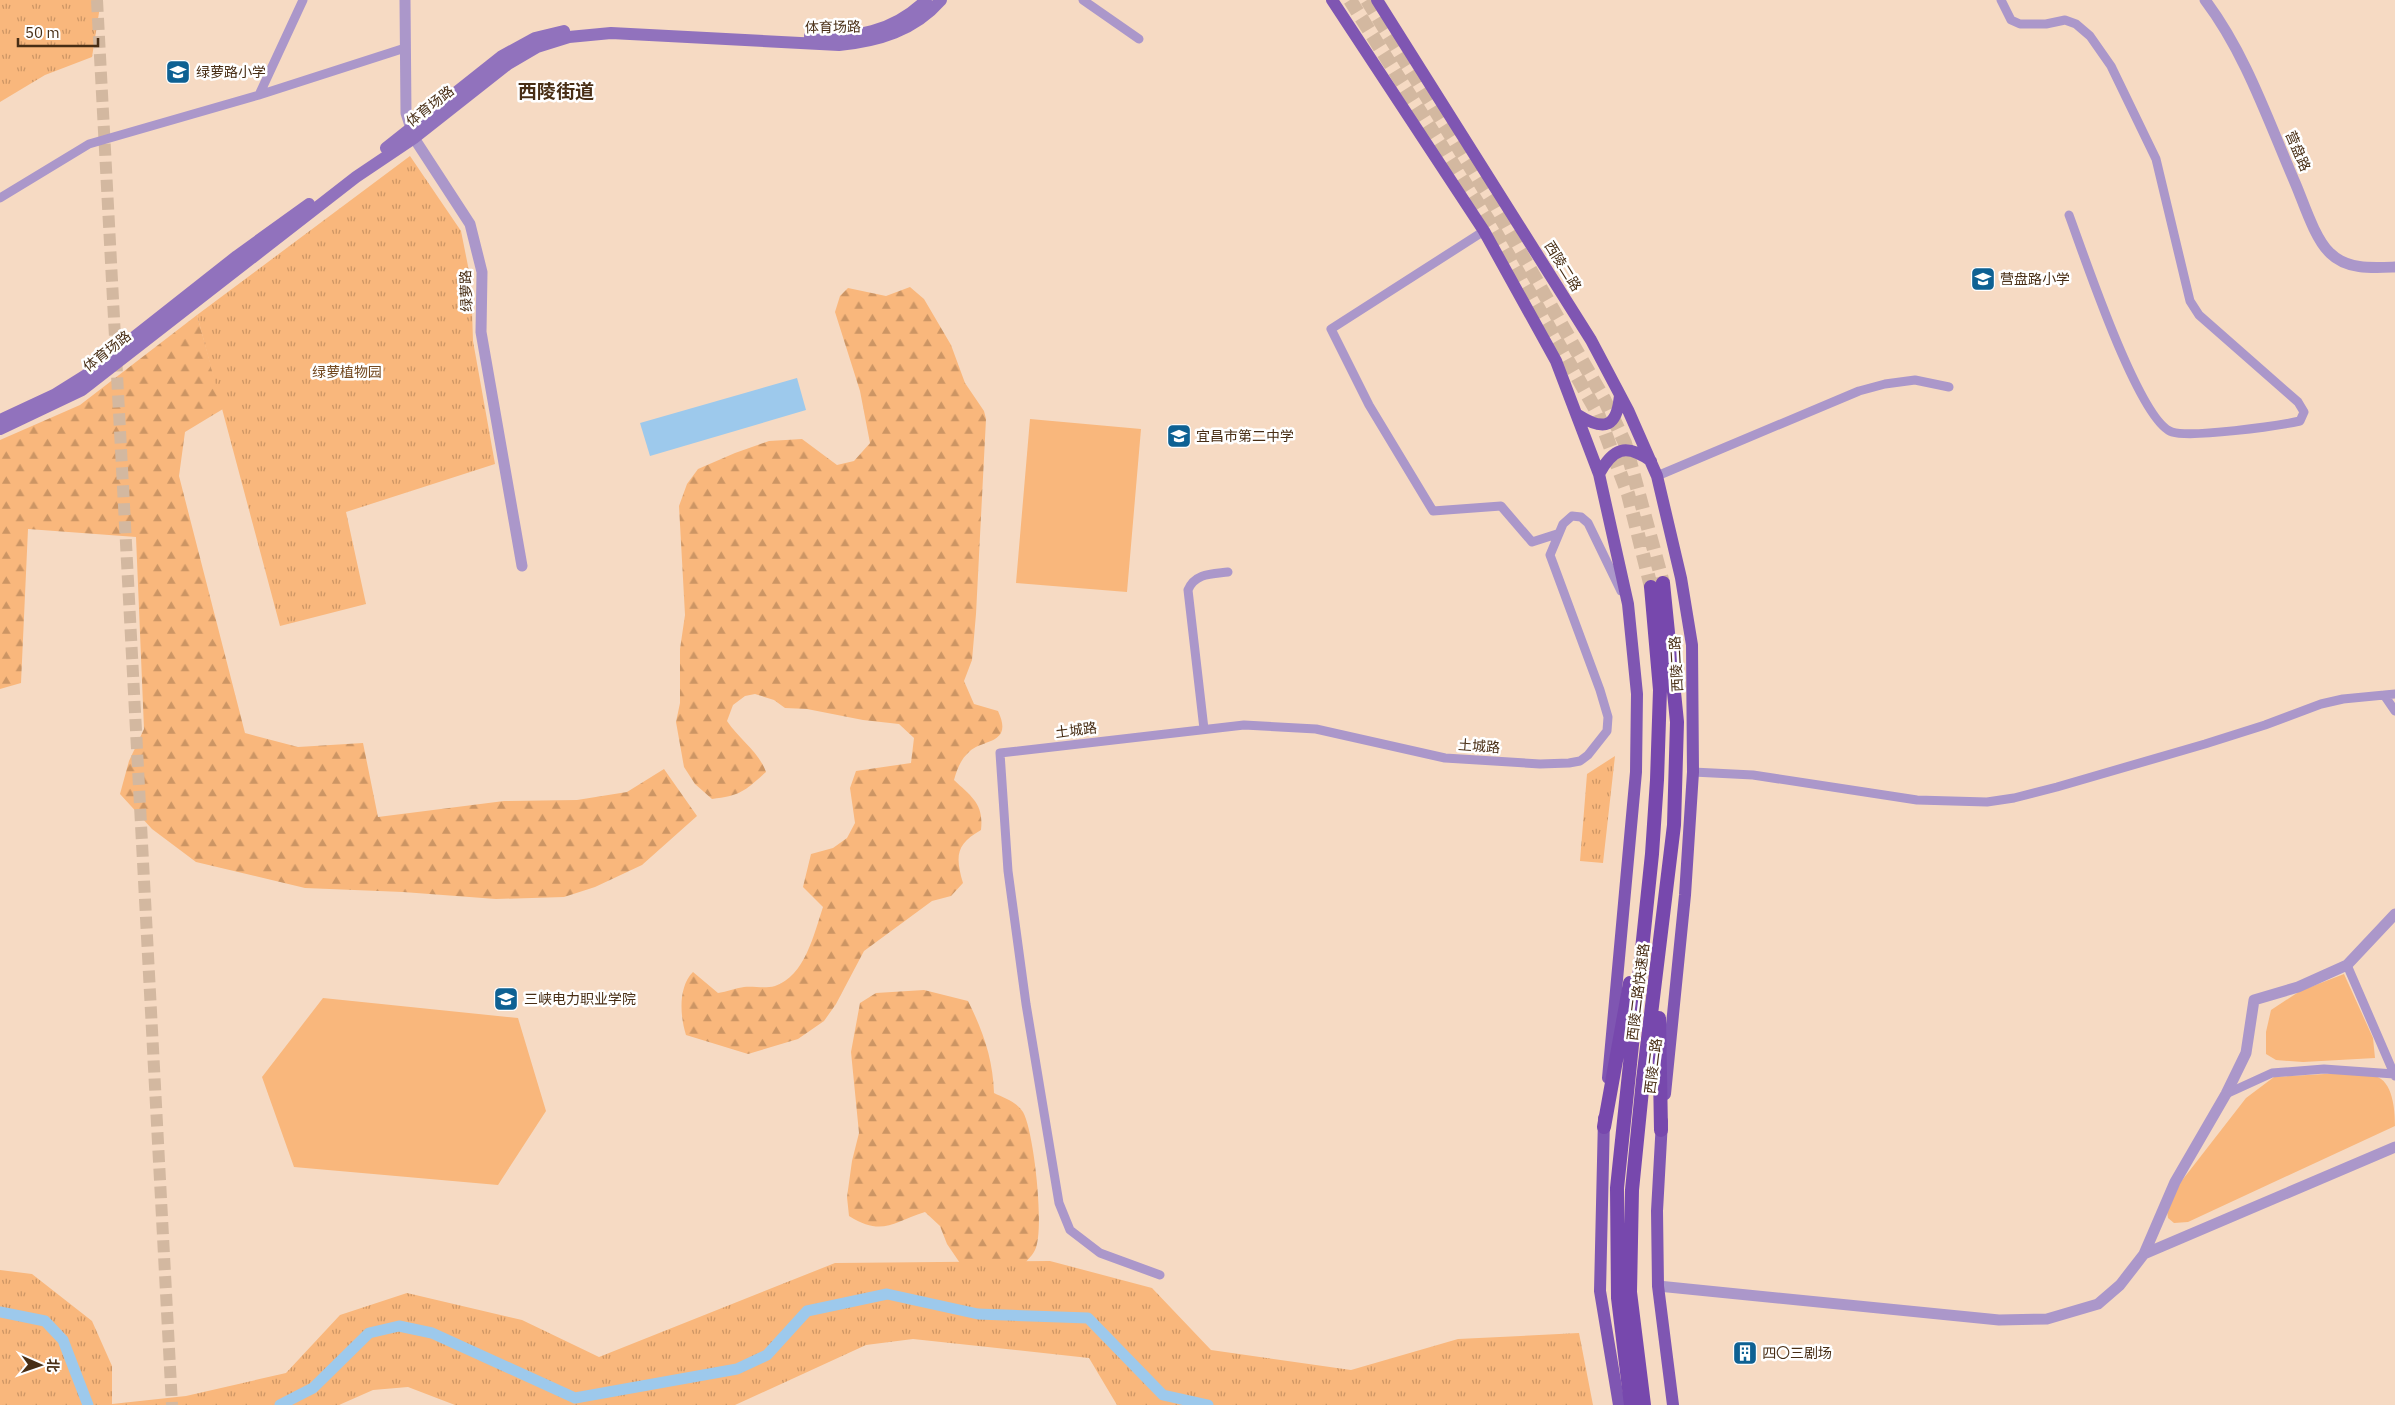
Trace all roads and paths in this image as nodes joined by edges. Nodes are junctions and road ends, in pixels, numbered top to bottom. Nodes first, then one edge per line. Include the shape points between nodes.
1 (303, 0) edge
2 (405, 0) edge
3 (926, 0) edge
4 (941, 0) edge
5 (1083, 0) edge
6 (1332, 0) edge
7 (1378, 0) edge
8 (2001, 0) edge
9 (2205, 0) edge
10 (1139, 39) dead end
11 (405, 48) junction
12 (259, 95) junction
13 (412, 133) junction
14 (0, 198) edge
15 (2069, 215) dead end
16 (1484, 231) junction
17 (2395, 267) edge
18 (1949, 387) dead end
19 (1620, 394) junction
20 (1578, 415) junction
21 (0, 420) edge
22 (0, 429) edge
23 (1650, 461) junction
24 (1599, 474) junction
25 (1657, 476) junction
26 (1557, 534) junction
27 (522, 566) dead end
28 (1228, 572) dead end
29 (1628, 604) junction
30 (2395, 694) edge
31 (2384, 695) junction
32 (2395, 711) edge
33 (1204, 730) junction
34 (1693, 772) junction
35 (1652, 854) junction
36 (2395, 914) edge
37 (1660, 953) junction
38 (2347, 965) junction
39 (2394, 1075) edge
40 (2226, 1094) junction
41 (1604, 1127) junction
42 (1661, 1130) junction
43 (2395, 1147) edge
44 (2144, 1254) junction
45 (1160, 1275) dead end
46 (1658, 1286) junction
47 (1620, 1405) edge
48 (1631, 1405) edge
49 (1644, 1405) edge
50 (1674, 1405) edge

1 - 12 street
2 - 11 street, 绿萝路
3 - 13 main road, 体育场路 via 903,19 866,33 818,36 613,25 568,29 535,38 502,56
4 - 13 main road, 体育场路 via 897,33 879,40 839,45 610,33 569,37 537,47 508,64
5 - 10 street
6 - 16 main road
7 - 19 main road, 西陵二路 via 1591,340
8 - 15 street via 2011,20 2020,24 2065,20 2076,24 2090,36 2111,66 2156,159 2190,301 2199,315 2298,402 2304,412 2300,421 2186,434 2170,432 2157,419 2130,372
9 - 17 street, 营盘路 via 2248,73 2310,218 2329,253 2345,264 2366,268
11 - 12 street
11 - 13 street, 绿萝路 via 406,113
12 - 14 street via 89,144
13 - 21 main road, 体育场路 via 237,256 86,374 54,395
13 - 22 main road, 体育场路 via 82,390
13 - 27 street, 绿萝路 via 470,224 482,272 481,332
16 - 20 main road via 1556,361
16 - 26 street via 1331,329 1369,405 1433,511 1501,506 1532,542
18 - 25 street via 1914,380 1868,389
19 - 20 main road via 1617,416 1605,424 1596,424
19 - 23 main road, 西陵二路
20 - 24 main road
23 - 24 main road via 1639,452 1622,450 1609,457
23 - 25 main road, 西陵二路
24 - 29 main road
25 - 34 main road, 西陵二路 via 1681,578 1692,646
26 - 29 street, 土城路 via 1572,516 1582,517 1593,532
26 - 33 street, 土城路 via 1550,555 1608,717 1607,731 1580,761 1540,764 1444,758 1316,729 1244,725
28 - 33 street via 1199,577 1188,590
29 - 41 main road via 1637,694 1636,772
30 - 31 street
31 - 32 street
31 - 34 street via 2321,704 2205,744 2057,787 1987,802 1917,800 1753,775
33 - 45 street, 土城路 via 1000,753 1008,871 1019,956 1059,1203 1070,1230 1100,1253
34 - 42 main road, 西陵二路 via 1685,895
35 - 37 highway, 西陵二路快速路 via 1660,690 1657,585 1677,722 1674,825
35 - 41 highway
35 - 48 highway, 西陵二路快速路 via 1617,1188 1618,1298
36 - 38 street
37 - 42 highway via 1658,1051
37 - 49 highway, 西陵二路快速路 via 1632,1190 1630,1292
38 - 39 street
38 - 40 street via 2254,1000 2246,1054
39 - 40 street via 2324,1069 2272,1073
40 - 44 street via 2175,1182
41 - 47 main road via 1600,1291
42 - 46 main road, 西陵二路
43 - 44 street
44 - 46 street via 2120,1285 2098,1304 2047,1319 1999,1320
46 - 50 main road, 西陵二路

